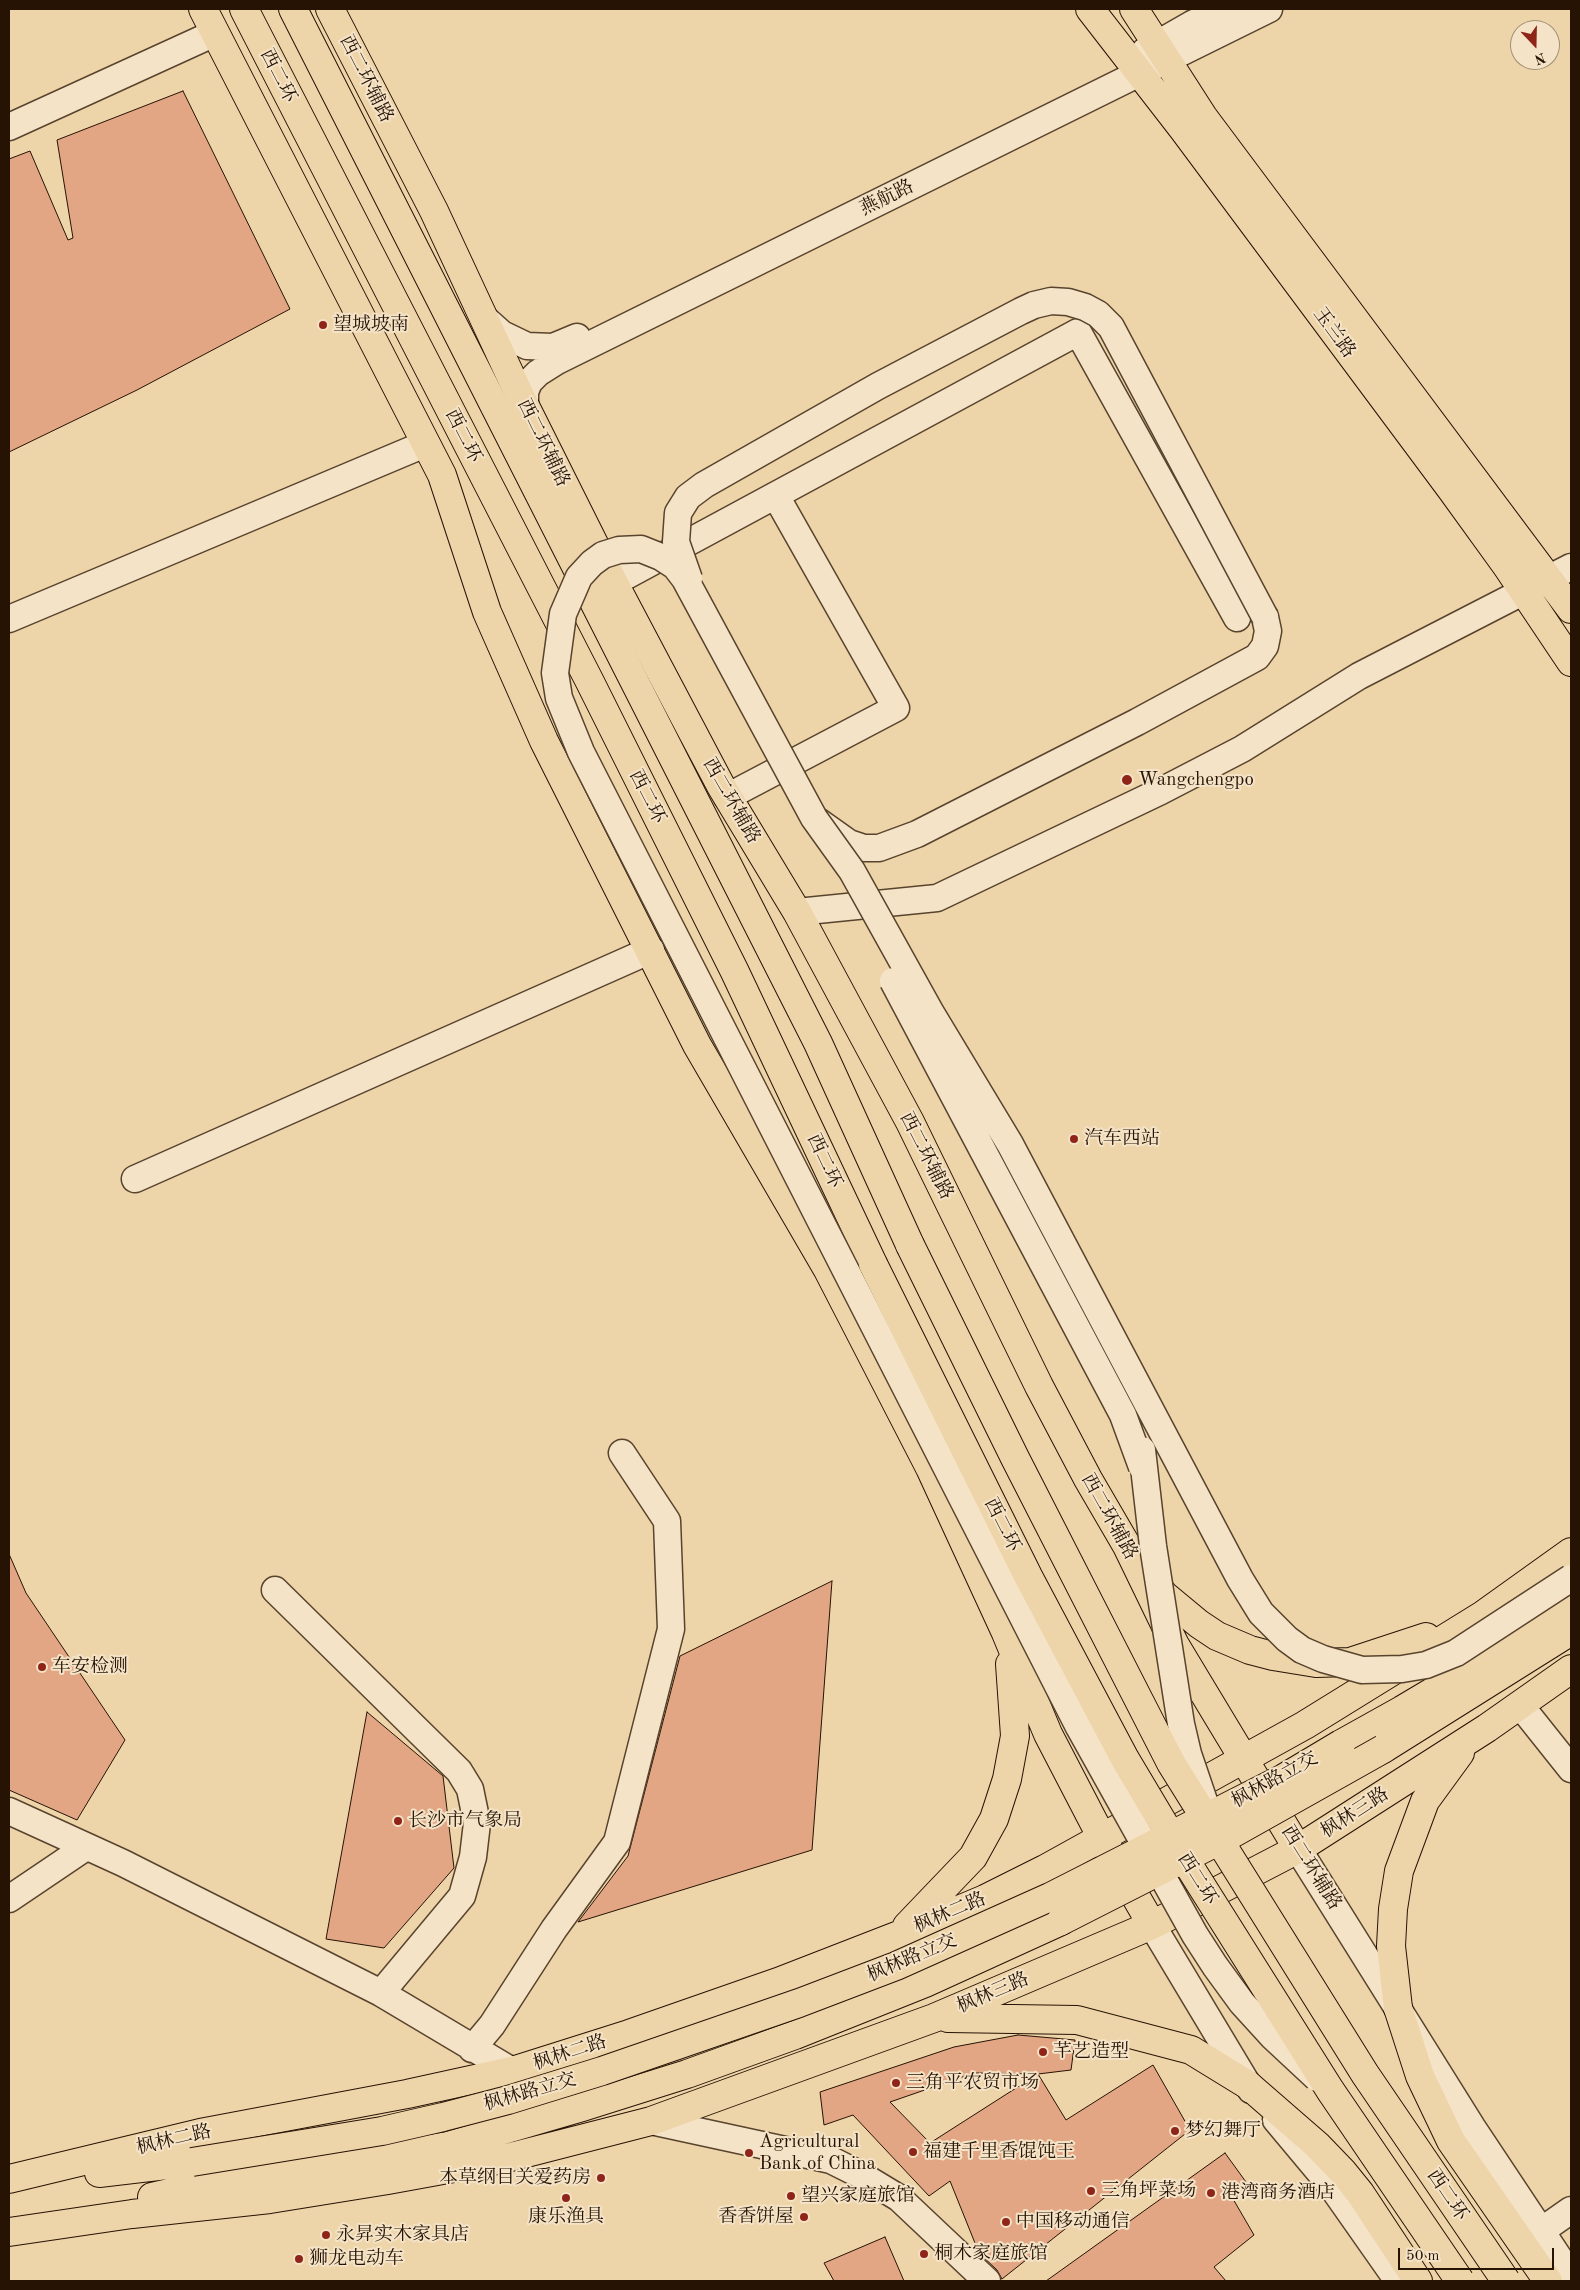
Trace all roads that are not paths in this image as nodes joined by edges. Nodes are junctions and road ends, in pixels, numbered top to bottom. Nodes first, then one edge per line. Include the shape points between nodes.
1 (203, 9) edge
2 (244, 9) edge
3 (293, 9) edge
4 (330, 9) edge
5 (1090, 9) edge
6 (1134, 9) edge
7 (1224, 9) edge
8 (1269, 9) edge
9 (215, 33) junction
10 (1161, 52) junction
11 (1134, 66) junction
12 (9, 127) edge
13 (484, 318) junction
14 (524, 405) junction
15 (425, 444) junction
16 (776, 496) junction
17 (1560, 573) edge
18 (613, 583) junction
19 (1524, 591) junction
20 (696, 596) junction
21 (1571, 609) edge
22 (1237, 618) dead end
23 (9, 619) edge
24 (1571, 662) edge
25 (727, 797) junction
26 (814, 818) junction
27 (797, 912) junction
28 (651, 950) junction
29 (135, 1179) dead end
30 (1136, 1382) junction
31 (622, 1453) dead end
32 (1142, 1466) junction
33 (1127, 1546) junction
34 (1571, 1552) edge
35 (1571, 1578) edge
36 (275, 1590) dead end
37 (1571, 1602) edge
38 (1483, 1615) junction
39 (1571, 1631) edge
40 (1006, 1633) junction
41 (1571, 1669) edge
42 (1526, 1701) junction
43 (1486, 1728) junction
44 (1571, 1746) edge
45 (1244, 1759) junction
46 (1571, 1769) edge
47 (9, 1811) edge
48 (1102, 1838) junction
49 (1220, 1842) junction
50 (86, 1847) junction
51 (1298, 1849) junction
52 (9, 1899) edge
53 (1152, 1926) junction
54 (899, 1935) junction
55 (381, 1993) junction
56 (1398, 2008) junction
57 (934, 2018) junction
58 (472, 2049) junction
59 (512, 2071) junction
60 (1248, 2085) junction
61 (1330, 2090) junction
62 (651, 2121) junction
63 (192, 2162) joint
64 (9, 2179) edge
65 (9, 2183) edge
66 (1571, 2210) edge
67 (1571, 2222) edge
68 (9, 2230) edge
69 (1544, 2235) junction
70 (1571, 2276) edge
71 (987, 2281) edge
72 (1398, 2281) edge
73 (1418, 2281) edge
74 (1460, 2281) edge
75 (1506, 2281) edge
76 (1548, 2281) edge

1 - 9 main road
2 - 61 main road, 西二环, bridge via 612,726 1028,1576 1126,1759 1184,1858
3 - 49 main road, 西二环, bridge via 818,1043 910,1245 1127,1678 1171,1763
4 - 13 main road, 西二环辅路 via 434,211
5 - 11 main road, 玉兰路
6 - 10 main road, 玉兰路
7 - 10 street, 燕航路 via 1192,24
8 - 10 street, 燕航路
9 - 12 street
9 - 15 main road
10 - 11 street, 燕航路
10 - 17 main road, 玉兰路 via 1204,118
11 - 13 street, 燕航路 via 801,224 568,342 554,347 527,346 502,334
11 - 14 street, 燕航路 via 557,361 529,382
11 - 19 main road, 玉兰路
13 - 14 main road, 西二环辅路
14 - 18 main road, 西二环辅路
15 - 23 street
15 - 28 main road via 442,475 487,612 519,687
16 - 18 street
16 - 22 street via 1078,332
16 - 25 street via 896,708
17 - 19 street
17 - 21 main road, 玉兰路
18 - 25 main road, 西二环辅路
19 - 24 main road, 玉兰路
19 - 27 street via 1359,676 1242,749 937,898
20 - 26 street, bridge
20 - 26 street, bridge via 676,542 678,513 688,497 721,474 878,386 1034,304 1051,301 1084,307 1098,314 1110,327 1265,616 1268,631 1265,646 1257,657 918,834 879,848 864,848 849,843
20 - 61 street, bridge via 675,566 662,556 641,549 619,550 592,563 570,594 556,650 554,673 568,725 1079,1727 1215,1966 1273,2037
25 - 27 main road, 西二环辅路
26 - 30 street, bridge via 852,871 931,1013 1010,1144
26 - 32 street, bridge via 844,890 1123,1414
27 - 33 main road, 西二环辅路 via 910,1122 1066,1437
28 - 29 street
28 - 40 main road via 720,1085 837,1288 930,1468
30 - 32 street, bridge
30 - 35 street, bridge via 1261,1613 1302,1650 1362,1670 1426,1665 1456,1653 1488,1634
31 - 58 street via 667,1521 672,1629 617,1842 554,1929 492,2025
32 - 49 street, bridge via 1181,1724 1201,1795
33 - 38 main road via 1164,1596 1199,1624 1217,1636 1273,1656 1316,1663 1350,1662
33 - 45 main road, 西二环辅路 via 1175,1645
34 - 38 main road
36 - 55 street via 459,1772 470,1789 477,1823 473,1857 462,1896
37 - 63 main road, 枫林路立交, bridge via 1491,1657 1284,1778 1050,1897 896,1966 799,2003 508,2100 382,2131
38 - 45 main road
39 - 68 main road, 枫林路立交, bridge via 1383,1749 1230,1835 1061,1921 864,2008 687,2074 466,2141 205,2185
40 - 48 main road via 1048,1734
40 - 54 main road via 1015,1736 1007,1779 994,1820 973,1857
41 - 42 main road, 枫林三路
42 - 43 main road, 枫林三路
42 - 44 street
42 - 46 street
43 - 51 main road, 枫林三路
43 - 56 main road via 1465,1746 1425,1801 1399,1870 1391,1946
45 - 48 main road
45 - 51 main road, 西二环辅路
47 - 50 street
48 - 53 main road
48 - 54 main road, 枫林二路 via 985,1899
49 - 75 main road, 西二环, bridge via 1365,2074
50 - 52 street
50 - 55 street
51 - 53 main road, 枫林三路
51 - 56 street, 西二环辅路
53 - 57 main road, 枫林三路
53 - 60 street
54 - 59 main road, 枫林二路 via 769,1985
55 - 58 street
56 - 69 street, 西二环辅路
56 - 76 main road via 1420,2076 1451,2141
57 - 60 main road via 1077,2020 1191,2050
57 - 62 main road
58 - 59 street
59 - 64 main road, 枫林二路 via 200,2133
60 - 72 street via 1332,2187
60 - 73 main road via 1317,2144 1360,2192
61 - 74 main road, 西二环, bridge
62 - 68 main road via 503,2159 397,2178 270,2199
62 - 71 street via 831,2160 899,2198
63 - 65 main road, 枫林二路
66 - 69 street
67 - 69 street
69 - 70 street, 西二环辅路

